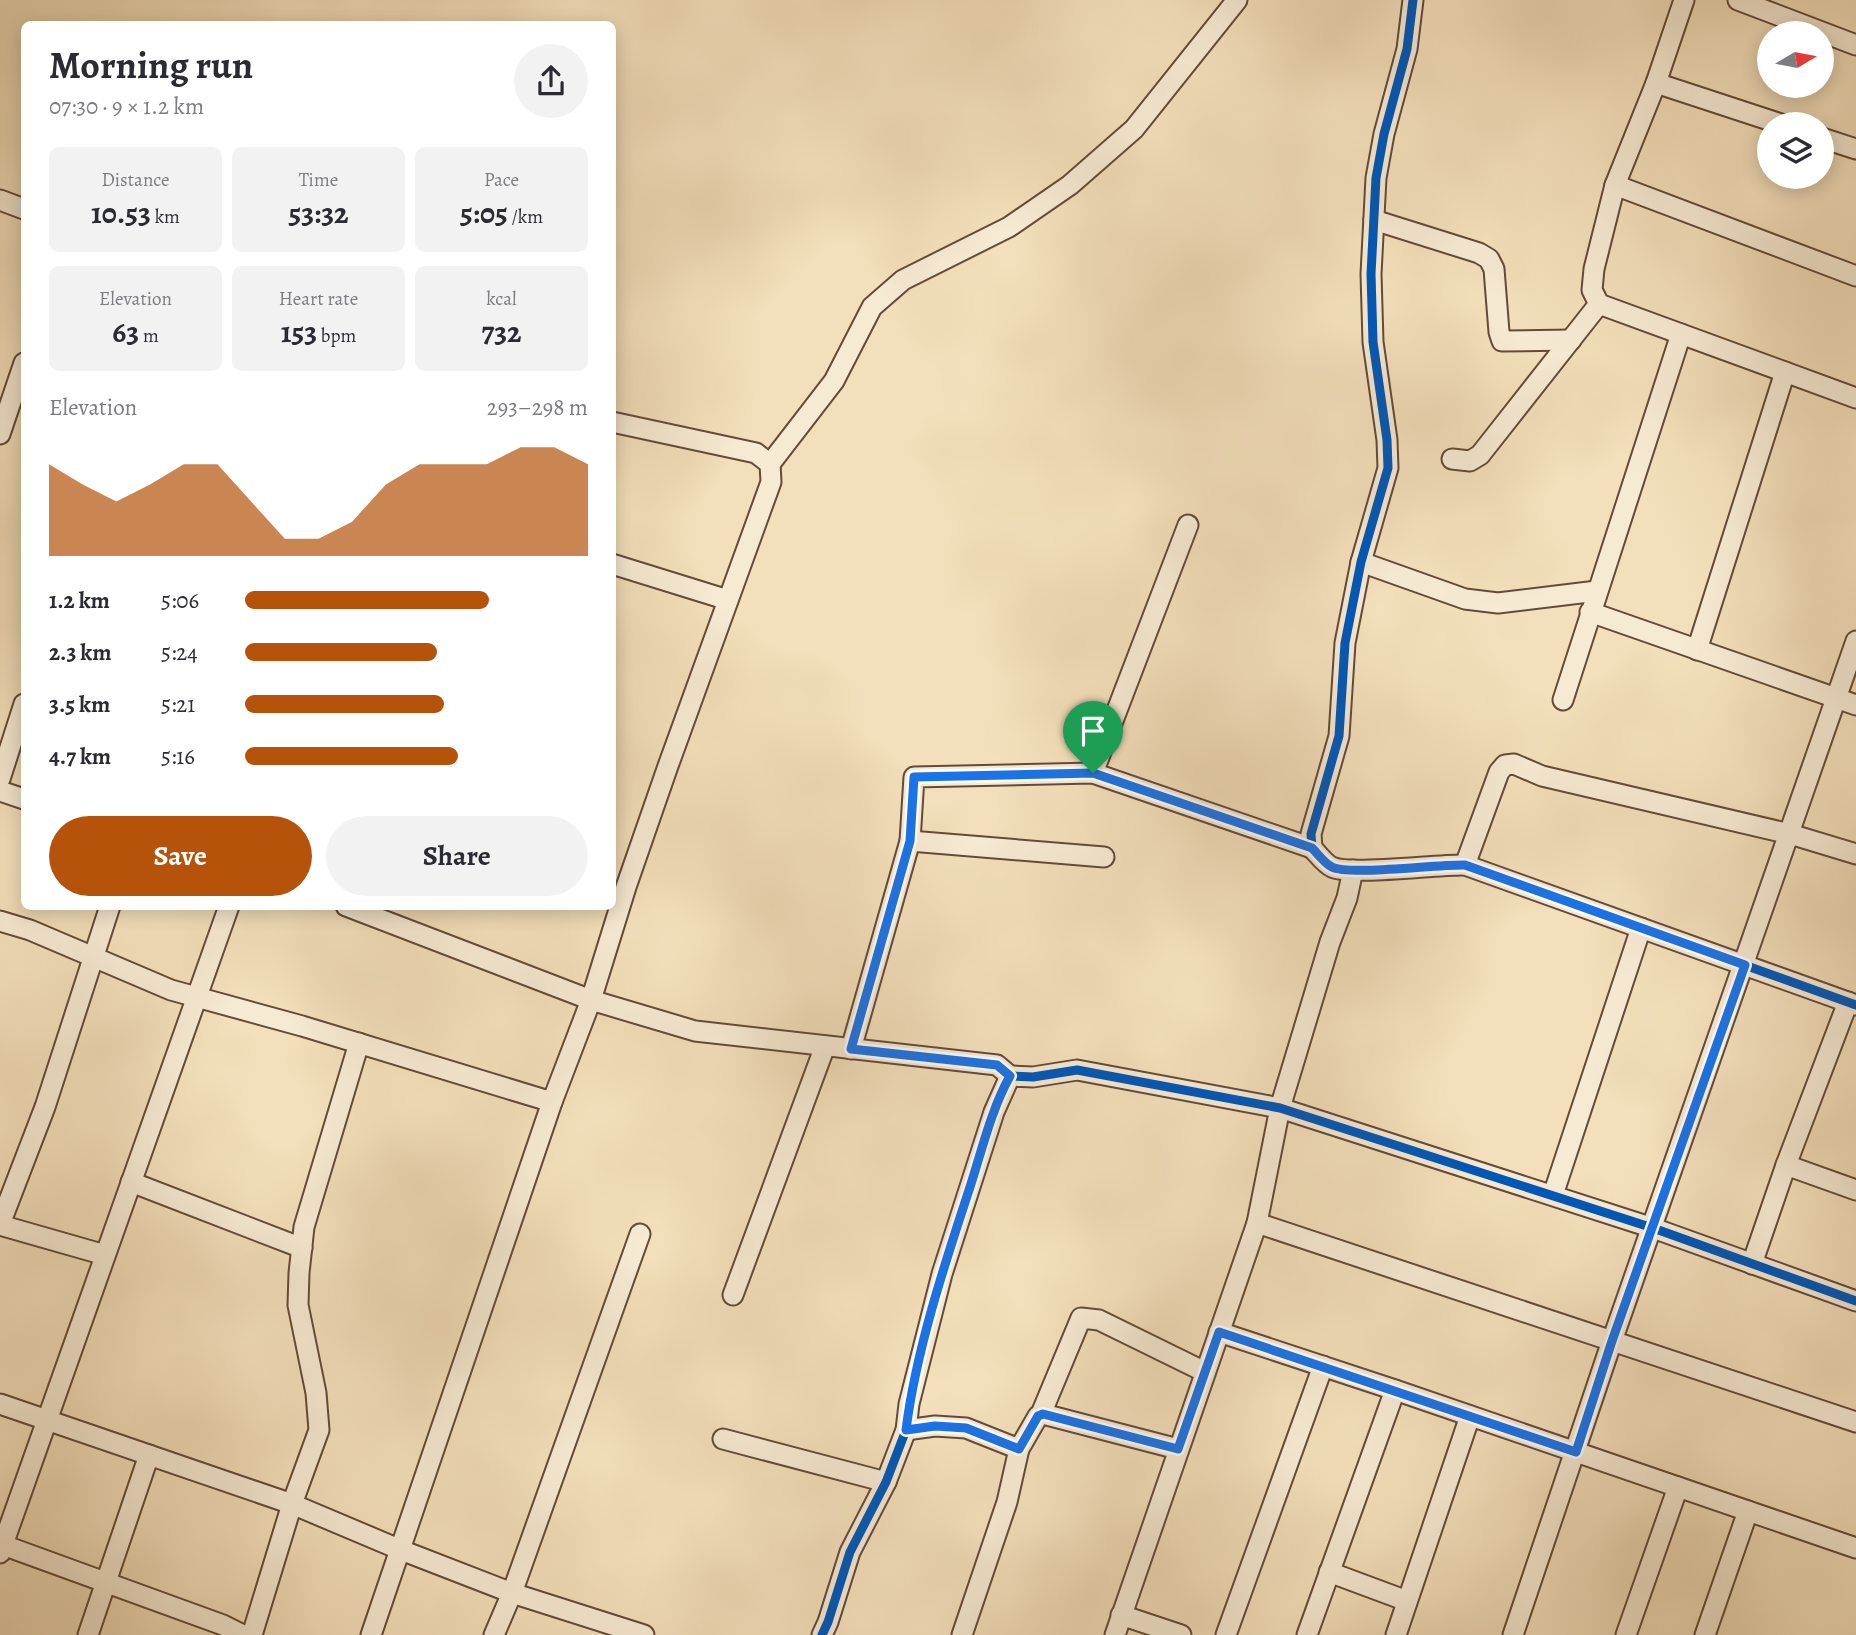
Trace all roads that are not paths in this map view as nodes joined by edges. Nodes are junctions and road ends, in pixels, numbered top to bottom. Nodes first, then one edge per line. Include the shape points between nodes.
1 (1237, 0) edge
2 (1413, 0) edge
3 (1684, 0) edge
4 (1738, 0) edge
5 (1856, 46) edge
6 (1656, 83) junction
7 (1757, 116) edge
8 (1834, 142) edge
9 (1856, 149) edge
10 (1615, 185) junction
11 (0, 200) edge
12 (21, 208) edge
13 (1374, 220) junction
14 (1856, 276) edge
15 (1599, 304) junction
16 (1681, 334) junction
17 (1571, 340) junction
18 (1785, 372) junction
19 (21, 373) edge
20 (1856, 398) edge
21 (616, 423) edge
22 (0, 434) edge
23 (1452, 460) dead end
24 (771, 464) junction
25 (1188, 525) dead end
26 (1361, 562) junction
27 (616, 567) edge
28 (1597, 591) junction
29 (728, 600) junction
30 (1590, 612) junction
31 (1856, 641) edge
32 (1697, 650) junction
33 (1836, 699) junction
34 (1563, 700) dead end
35 (1856, 705) edge
36 (21, 713) edge
37 (1093, 773) junction
38 (0, 779) edge
39 (0, 791) edge
40 (21, 798) edge
41 (1790, 834) junction
42 (910, 841) junction
43 (1312, 848) junction
44 (1856, 854) edge
45 (1104, 857) dead end
46 (1465, 865) junction
47 (1353, 870) junction
48 (619, 885) edge
49 (109, 910) edge
50 (228, 910) edge
51 (356, 910) edge
52 (613, 910) edge
53 (0, 921) edge
54 (1641, 928) junction
55 (93, 957) junction
56 (1745, 965) junction
57 (196, 997) junction
58 (591, 1000) junction
59 (1852, 1004) edge
60 (359, 1043) junction
61 (825, 1046) junction
62 (851, 1049) junction
63 (1010, 1076) junction
64 (552, 1102) junction
65 (1280, 1108) junction
66 (1786, 1165) junction
67 (131, 1182) junction
68 (1856, 1190) edge
69 (1553, 1195) junction
70 (1257, 1223) junction
71 (0, 1224) edge
72 (1653, 1227) junction
73 (640, 1234) dead end
74 (302, 1248) junction
75 (105, 1255) junction
76 (1752, 1264) junction
77 (733, 1295) dead end
78 (1856, 1301) edge
79 (1219, 1332) junction
80 (1612, 1341) junction
81 (1323, 1366) junction
82 (1205, 1372) junction
83 (1395, 1390) junction
84 (0, 1404) edge
85 (1041, 1414) junction
86 (1470, 1416) junction
87 (47, 1420) junction
88 (1856, 1422) edge
89 (906, 1430) junction
90 (723, 1439) dead end
91 (1019, 1449) junction
92 (1178, 1449) junction
93 (1576, 1452) junction
94 (149, 1455) junction
95 (886, 1482) junction
96 (1678, 1487) junction
97 (292, 1504) junction
98 (1748, 1511) junction
99 (1856, 1548) edge
100 (1, 1549) edge
101 (401, 1550) junction
102 (1329, 1572) junction
103 (106, 1583) junction
104 (512, 1592) junction
105 (1407, 1601) junction
106 (1121, 1615) junction
107 (88, 1635) edge
108 (243, 1635) edge
109 (252, 1635) edge
110 (371, 1635) edge
111 (494, 1635) edge
112 (643, 1635) edge
113 (822, 1635) edge
114 (962, 1635) edge
115 (1115, 1635) edge
116 (1181, 1635) edge
117 (1226, 1635) edge
118 (1307, 1635) edge
119 (1396, 1635) edge
120 (1513, 1635) edge
121 (1626, 1635) edge
122 (1705, 1635) edge

1 - 24 street via 1134,129 1070,185 1009,227 903,280 872,307 834,381
2 - 13 street via 1407,49 1376,178
3 - 6 street
4 - 5 street
6 - 7 street
6 - 10 street
8 - 9 street
10 - 14 street
10 - 15 street via 1594,269 1592,290
11 - 12 street
13 - 17 street via 1489,259 1502,341
13 - 26 street via 1373,342 1388,468
15 - 16 street
15 - 17 street
16 - 18 street
16 - 28 street
17 - 23 street via 1480,455 1470,461
18 - 20 street
18 - 32 street
19 - 22 street
21 - 24 street via 745,450
24 - 29 street via 768,492
25 - 37 street
26 - 28 street via 1465,599 1497,603
26 - 43 street via 1345,643 1339,736 1311,834
27 - 29 street
28 - 30 street
29 - 48 street
30 - 32 street
30 - 34 street
31 - 33 street
32 - 33 street
33 - 35 street
33 - 41 street
36 - 38 street
37 - 42 street via 914,777
37 - 43 street
39 - 40 street
41 - 44 street
41 - 46 street via 1542,776 1514,764 1499,772
41 - 56 street
42 - 45 street
42 - 62 street
43 - 47 street via 1331,867
46 - 47 street
46 - 54 street
47 - 65 street
49 - 55 street
50 - 57 street
51 - 58 street
52 - 58 street
53 - 55 street
54 - 56 street
54 - 69 street
55 - 57 street
55 - 71 street via 45,1107
56 - 59 street
56 - 72 street
57 - 60 street
57 - 67 street
58 - 61 street via 695,1031
58 - 64 street
59 - 66 street
60 - 64 street
60 - 74 street via 304,1227
61 - 62 street
61 - 77 street
62 - 63 street via 997,1065
63 - 65 street via 1077,1070
63 - 89 street via 942,1274
64 - 101 street
65 - 69 street
65 - 70 street
66 - 68 street
66 - 76 street
67 - 74 street
67 - 75 street
69 - 72 street
70 - 79 street
70 - 80 street
71 - 75 street
72 - 76 street
72 - 80 street
73 - 104 street
74 - 97 street via 298,1305 319,1430
75 - 87 street
76 - 78 street
79 - 81 street
79 - 82 street
80 - 88 street
80 - 93 street
81 - 83 street
81 - 117 street
82 - 85 street via 1100,1320 1081,1318
82 - 92 street
83 - 86 street
83 - 102 street
84 - 87 street
85 - 91 street
85 - 92 street
86 - 93 street
86 - 105 street
87 - 94 street
87 - 100 street
89 - 91 street via 966,1428
89 - 95 street
90 - 95 street
91 - 114 street via 1007,1502
92 - 106 street
93 - 96 street
93 - 120 street
94 - 97 street
94 - 103 street
95 - 113 street via 850,1552
96 - 98 street
96 - 121 street
97 - 101 street
97 - 109 street
98 - 99 street
98 - 122 street
100 - 103 street
101 - 104 street
101 - 110 street
102 - 105 street
102 - 118 street
103 - 107 street
103 - 108 street
104 - 111 street
104 - 112 street
105 - 119 street
106 - 115 street
106 - 116 street

